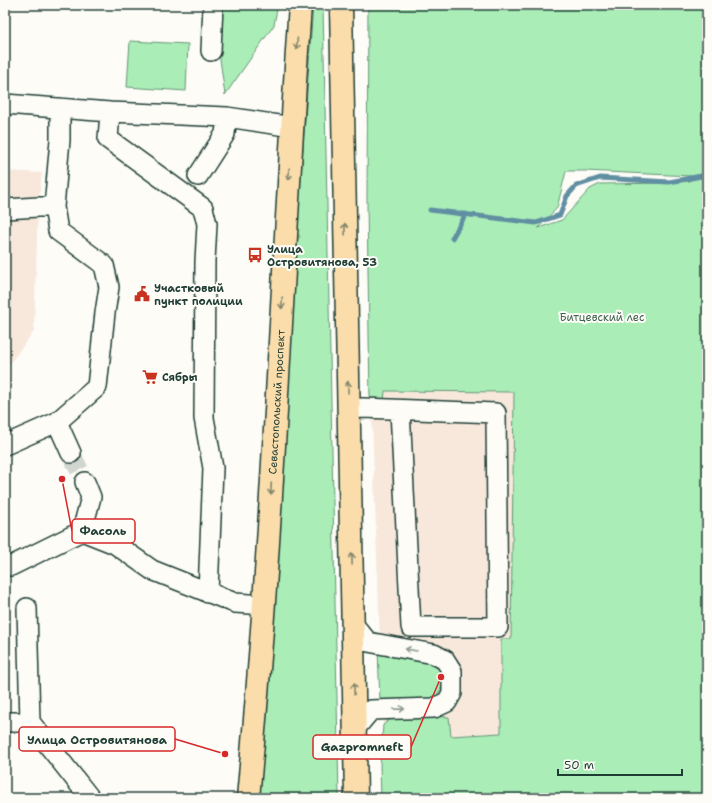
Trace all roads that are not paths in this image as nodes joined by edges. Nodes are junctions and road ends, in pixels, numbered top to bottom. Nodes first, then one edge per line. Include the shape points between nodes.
1 (213, 5) edge
2 (300, 5) edge
3 (341, 5) edge
4 (211, 51) dead end
5 (5, 104) edge
6 (60, 108) junction
7 (110, 112) junction
8 (227, 117) junction
9 (292, 127) junction
10 (198, 176) dead end
11 (54, 208) junction
12 (5, 209) edge
13 (348, 409) junction
14 (400, 410) junction
15 (57, 422) junction
16 (5, 446) edge
17 (71, 453) tunnel mouth
18 (85, 482) tunnel mouth
19 (82, 531) junction
20 (5, 566) edge
21 (208, 593) junction
22 (264, 605) junction
23 (27, 608) dead end
24 (353, 624) junction
25 (5, 722) edge
26 (30, 722) junction
27 (355, 729) junction
28 (90, 798) edge
29 (248, 798) edge
30 (356, 798) edge

1 - 4 lane
2 -> 9 main road, Севастопольский проспект
13 -> 3 main road
5 - 6 lane
6 - 7 lane
6 - 11 lane via 65,141
7 - 8 lane
7 - 21 lane via 108,139 203,208 207,224 204,418 213,468
8 - 9 lane
8 - 10 lane via 225,134
9 -> 22 main road, Севастопольский проспект
11 - 12 lane
11 - 15 lane via 58,231 104,265 109,287 97,387
13 - 14 lane
24 -> 13 main road
14 - 14 lane via 496,413 498,628 411,627
15 - 16 lane
15 - 17 lane
18 - 19 lane via 91,497
19 - 20 lane via 11,566
19 - 21 lane via 115,544 152,570
21 - 22 lane via 235,603
22 - 29 main road, Севастопольский проспект
23 - 26 lane
27 -> 24 main road
27 -> 24 lane via 371,710 434,708 447,702 452,692 452,671 445,660 434,654 368,642
25 - 26 lane
26 - 28 lane
27 - 30 main road

